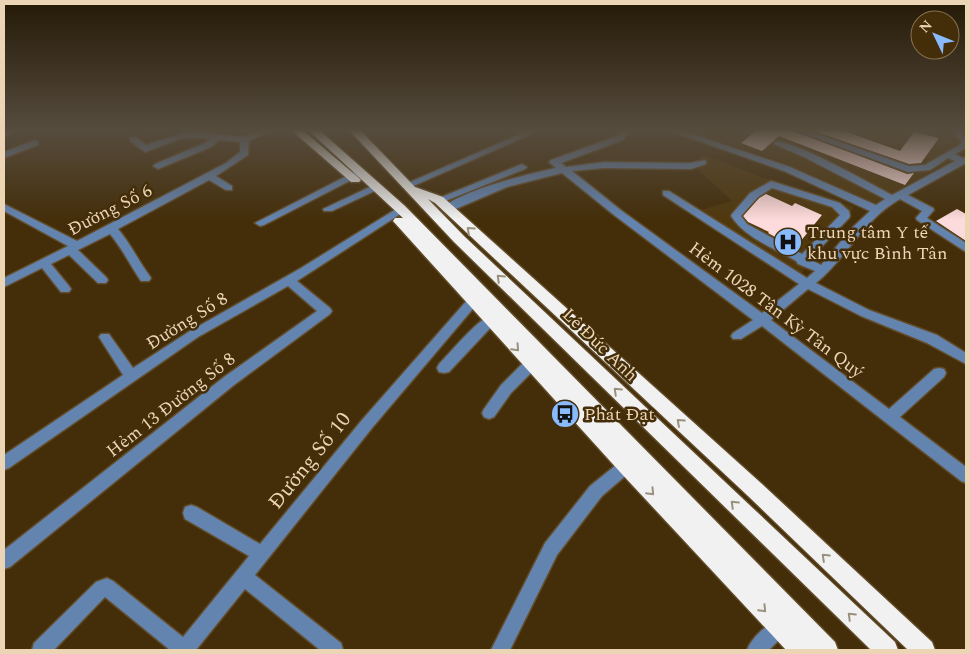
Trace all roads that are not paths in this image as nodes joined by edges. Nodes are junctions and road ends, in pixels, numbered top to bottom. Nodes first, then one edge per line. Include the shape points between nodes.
1 (173, 160) edge
2 (236, 160) edge
3 (336, 160) edge
4 (341, 160) edge
5 (382, 160) edge
6 (469, 160) edge
7 (561, 160) edge
8 (759, 160) edge
9 (816, 160) edge
10 (881, 160) edge
11 (940, 160) edge
12 (964, 161) edge
13 (703, 162) dead end
14 (158, 166) dead end
15 (522, 167) dead end
16 (564, 171) junction
17 (356, 175) junction
18 (209, 176) junction
19 (408, 186) junction
20 (229, 188) dead end
21 (372, 188) junction
22 (666, 193) dead end
23 (896, 197) junction
24 (443, 204) junction
25 (4, 207) edge
26 (328, 210) dead end
27 (877, 210) junction
28 (397, 212) junction
29 (260, 223) dead end
30 (111, 228) junction
31 (964, 245) edge
32 (73, 247) junction
33 (802, 261) junction
34 (43, 262) junction
35 (824, 272) junction
36 (145, 278) dead end
37 (102, 280) dead end
38 (289, 281) junction
39 (4, 283) edge
40 (808, 284) junction
41 (65, 289) dead end
42 (473, 301) junction
43 (490, 320) junction
44 (762, 320) junction
45 (737, 336) dead end
46 (105, 337) dead end
47 (966, 358) edge
48 (531, 364) junction
49 (444, 368) dead end
50 (939, 373) dead end
51 (131, 377) junction
52 (489, 413) dead end
53 (890, 417) junction
54 (707, 446) junction
55 (7, 457) edge
56 (689, 460) junction
57 (626, 466) junction
58 (966, 476) edge
59 (191, 513) dead end
60 (262, 554) junction
61 (4, 561) edge
62 (244, 577) junction
63 (780, 627) junction
64 (41, 650) edge
65 (184, 650) edge
66 (334, 650) edge
67 (500, 650) edge
68 (756, 650) edge
69 (801, 650) edge
70 (827, 650) edge
71 (887, 650) edge
72 (924, 650) edge

1 - 14 street
2 - 18 street, Đường Số 6
3 - 17 highway
4 - 17 highway
5 - 19 highway, Lê Đức Anh
6 - 19 street
7 - 16 street via 554,162
8 - 27 street
9 - 23 street
10 - 11 street via 908,169 927,168
12 - 23 street
13 - 16 street via 691,166 604,165
15 - 24 street
16 - 24 street via 509,181
16 - 44 street, Hẻm 1028 Tân Kỳ Tân Quý
17 - 21 highway
17 - 29 street
18 - 20 street
18 - 30 street, Đường Số 6
19 - 24 highway, Lê Đức Anh
56 -> 19 highway, Lê Đức Anh
21 - 26 street
21 - 28 highway
22 - 40 street
23 - 27 street
23 - 31 street via 928,210 921,218
54 -> 24 highway, Lê Đức Anh
25 - 32 street
27 - 35 street via 857,229
28 - 38 street, Đường Số 8
28 - 42 highway
28 - 70 highway
30 - 32 street, Đường Số 6
30 - 36 street
32 - 34 street, Đường Số 6
32 - 37 street
33 - 33 street via 743,226 736,216 754,195 771,184 836,206 845,213
33 - 35 street
34 - 39 street, Đường Số 6
34 - 41 street
35 - 40 street
38 - 51 street, Đường Số 8 via 194,334
38 - 61 street, Hẻm 13 Đường Số 8 via 326,311 229,381
40 - 44 street
40 - 47 street via 865,313 932,339
42 - 43 highway
42 - 60 street, Đường Số 10 via 367,424
43 -> 48 highway
43 - 49 street
44 - 45 street
44 - 53 street, Hẻm 1028 Tân Kỳ Tân Quý
46 - 51 street
48 - 52 street
48 - 57 highway
50 - 53 street
51 - 55 street, Đường Số 8
53 - 58 street, Hẻm 1028 Tân Kỳ Tân Quý
54 - 56 highway
72 -> 54 highway, Lê Đức Anh
71 -> 56 highway, Lê Đức Anh
57 -> 63 highway
57 - 67 street via 596,491 551,549
59 - 60 street
60 - 62 street, Đường Số 10
62 - 65 street, Đường Số 10
62 - 66 street
63 - 68 street
63 - 69 highway
64 - 65 street via 102,588 107,588

